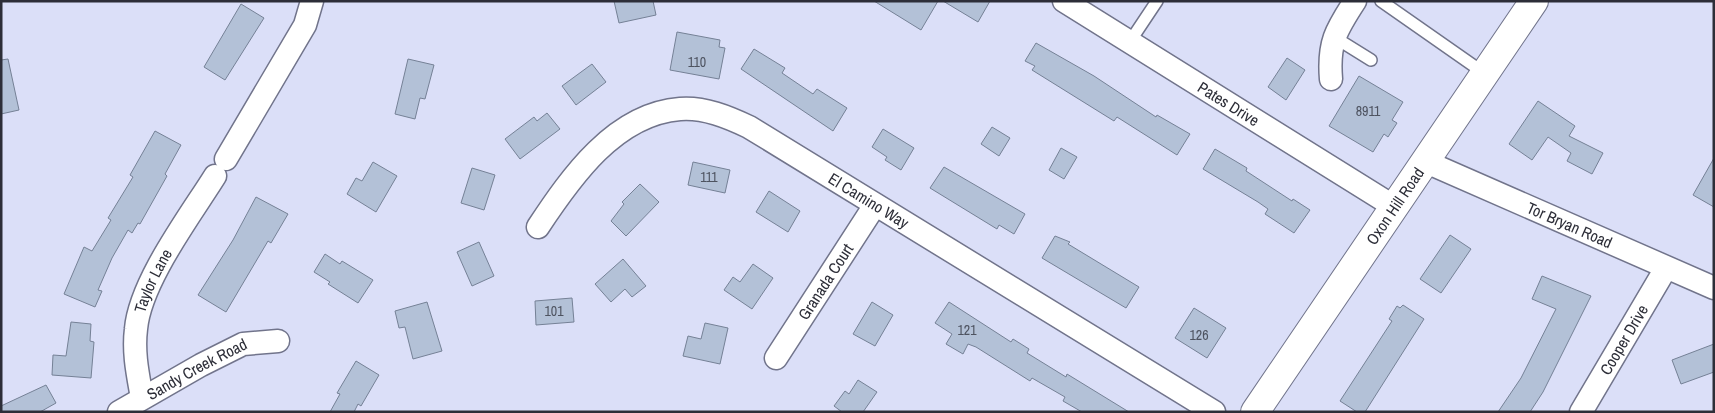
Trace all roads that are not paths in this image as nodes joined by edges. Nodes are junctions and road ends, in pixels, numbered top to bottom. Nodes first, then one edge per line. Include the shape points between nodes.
1 (312, 1) edge
2 (1064, 1) edge
3 (1157, 1) edge
4 (1355, 1) edge
5 (1380, 1) edge
6 (1534, 1) edge
7 (1334, 37) junction
8 (1129, 43) junction
9 (1371, 60) dead end
10 (1484, 73) junction
11 (1331, 79) dead end
12 (1424, 161) junction
13 (875, 205) junction
14 (1393, 206) junction
15 (538, 227) dead end
16 (1666, 268) junction
17 (1714, 288) edge
18 (278, 341) dead end
19 (776, 358) dead end
20 (142, 398) junction
21 (119, 412) edge
22 (1214, 412) edge
23 (1255, 412) edge
24 (1582, 412) edge

1 - 20 street, Taylor Lane via 305,25 166,257 141,306 135,353
2 - 8 street, Pates Drive
3 - 8 lane
4 - 7 street
5 - 10 lane
6 - 10 main road, Oxon Hill Road
7 - 9 lane
7 - 11 street via 1329,60
8 - 14 street, Pates Drive
10 - 12 main road, Oxon Hill Road
12 - 14 main road, Oxon Hill Road
12 - 16 street, Tor Bryan Road
13 - 15 street, El Camino Way via 750,126 707,111 682,108 655,112 631,124 602,147 576,174
13 - 19 street, Granada Court
13 - 22 street, El Camino Way
14 - 23 main road, Oxon Hill Road
16 - 17 street, Tor Bryan Road
16 - 24 street, Cooper Drive
18 - 20 street, Sandy Creek Road via 243,344
20 - 21 street, Sandy Creek Road

